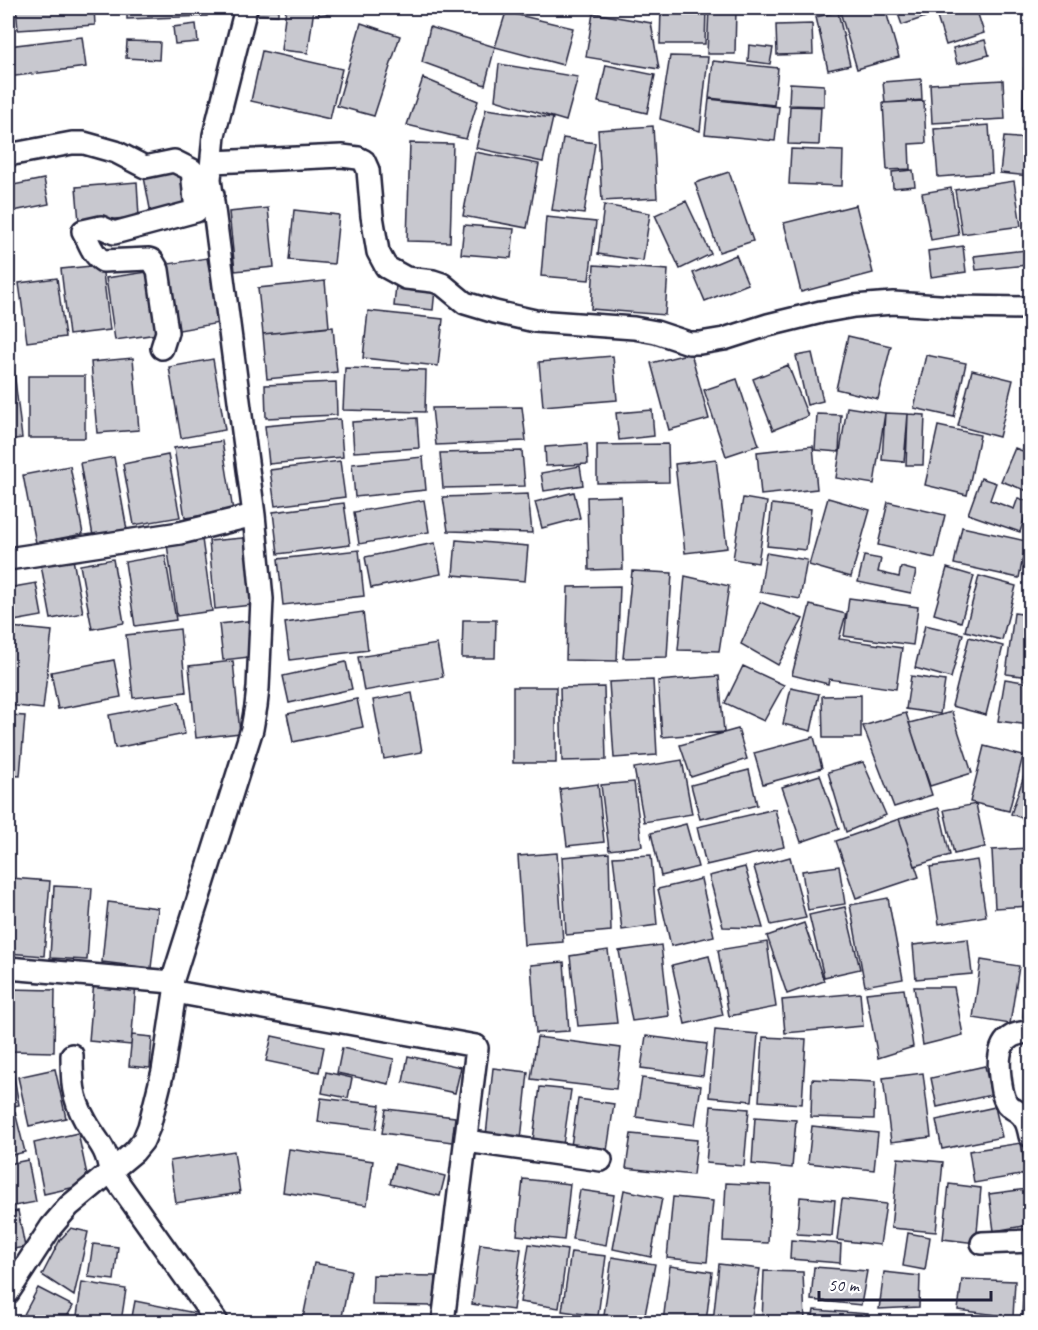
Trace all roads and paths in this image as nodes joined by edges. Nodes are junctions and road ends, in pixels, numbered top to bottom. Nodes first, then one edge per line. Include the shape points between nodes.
1 (246, 8) edge
2 (8, 155) edge
3 (212, 162) junction
4 (213, 195) junction
5 (196, 211) junction
6 (1030, 308) edge
7 (162, 348) dead end
8 (254, 515) junction
9 (8, 559) edge
10 (8, 968) edge
11 (173, 987) junction
12 (1030, 1032) edge
13 (72, 1055) dead end
14 (1030, 1136) edge
15 (466, 1141) junction
16 (601, 1160) dead end
17 (110, 1171) junction
18 (1030, 1241) edge
19 (982, 1244) dead end
20 (8, 1293) edge
21 (217, 1323) edge
22 (443, 1323) edge

1 - 3 street via 214,135
2 - 5 street via 84,143 116,152 145,167 174,161 192,170
3 - 4 street
3 - 6 street via 358,158 368,170 378,252 386,267 406,278 442,284 465,303 535,321 634,328 700,343 854,306 893,303
4 - 5 street
4 - 8 street
5 - 7 street via 114,233 101,227 83,231 93,252 103,261 149,259 154,263 166,332
8 - 9 street via 180,533
8 - 11 street via 262,599 256,706
10 - 11 street
11 - 15 street via 476,1046
11 - 17 street via 163,1071 149,1127 134,1152
12 - 14 street via 1008,1039 1000,1051 999,1067 1006,1102 1023,1117
13 - 17 street via 73,1091 84,1119 103,1145
15 - 16 street
15 - 22 street
17 - 20 street via 51,1227
17 - 21 street
18 - 19 street

